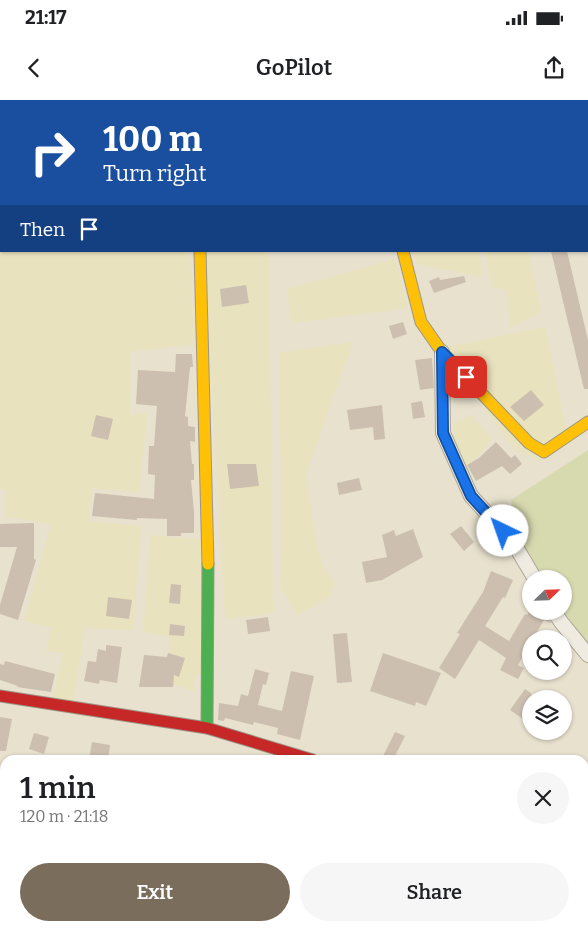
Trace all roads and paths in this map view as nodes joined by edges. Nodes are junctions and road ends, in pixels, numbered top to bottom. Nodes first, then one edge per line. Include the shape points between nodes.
1 (200, 252) edge
2 (403, 252) edge
3 (442, 352) junction
4 (588, 422) edge
5 (530, 570) edge
6 (559, 620) edge
7 (588, 655) edge
8 (0, 696) edge
9 (207, 728) junction
10 (297, 755) edge

1 - 9 street via 207,418
2 - 3 street via 421,322
3 - 4 street via 529,443 544,452
3 - 5 street via 443,433 471,496 513,542
6 - 7 street
8 - 9 street
9 - 10 street

